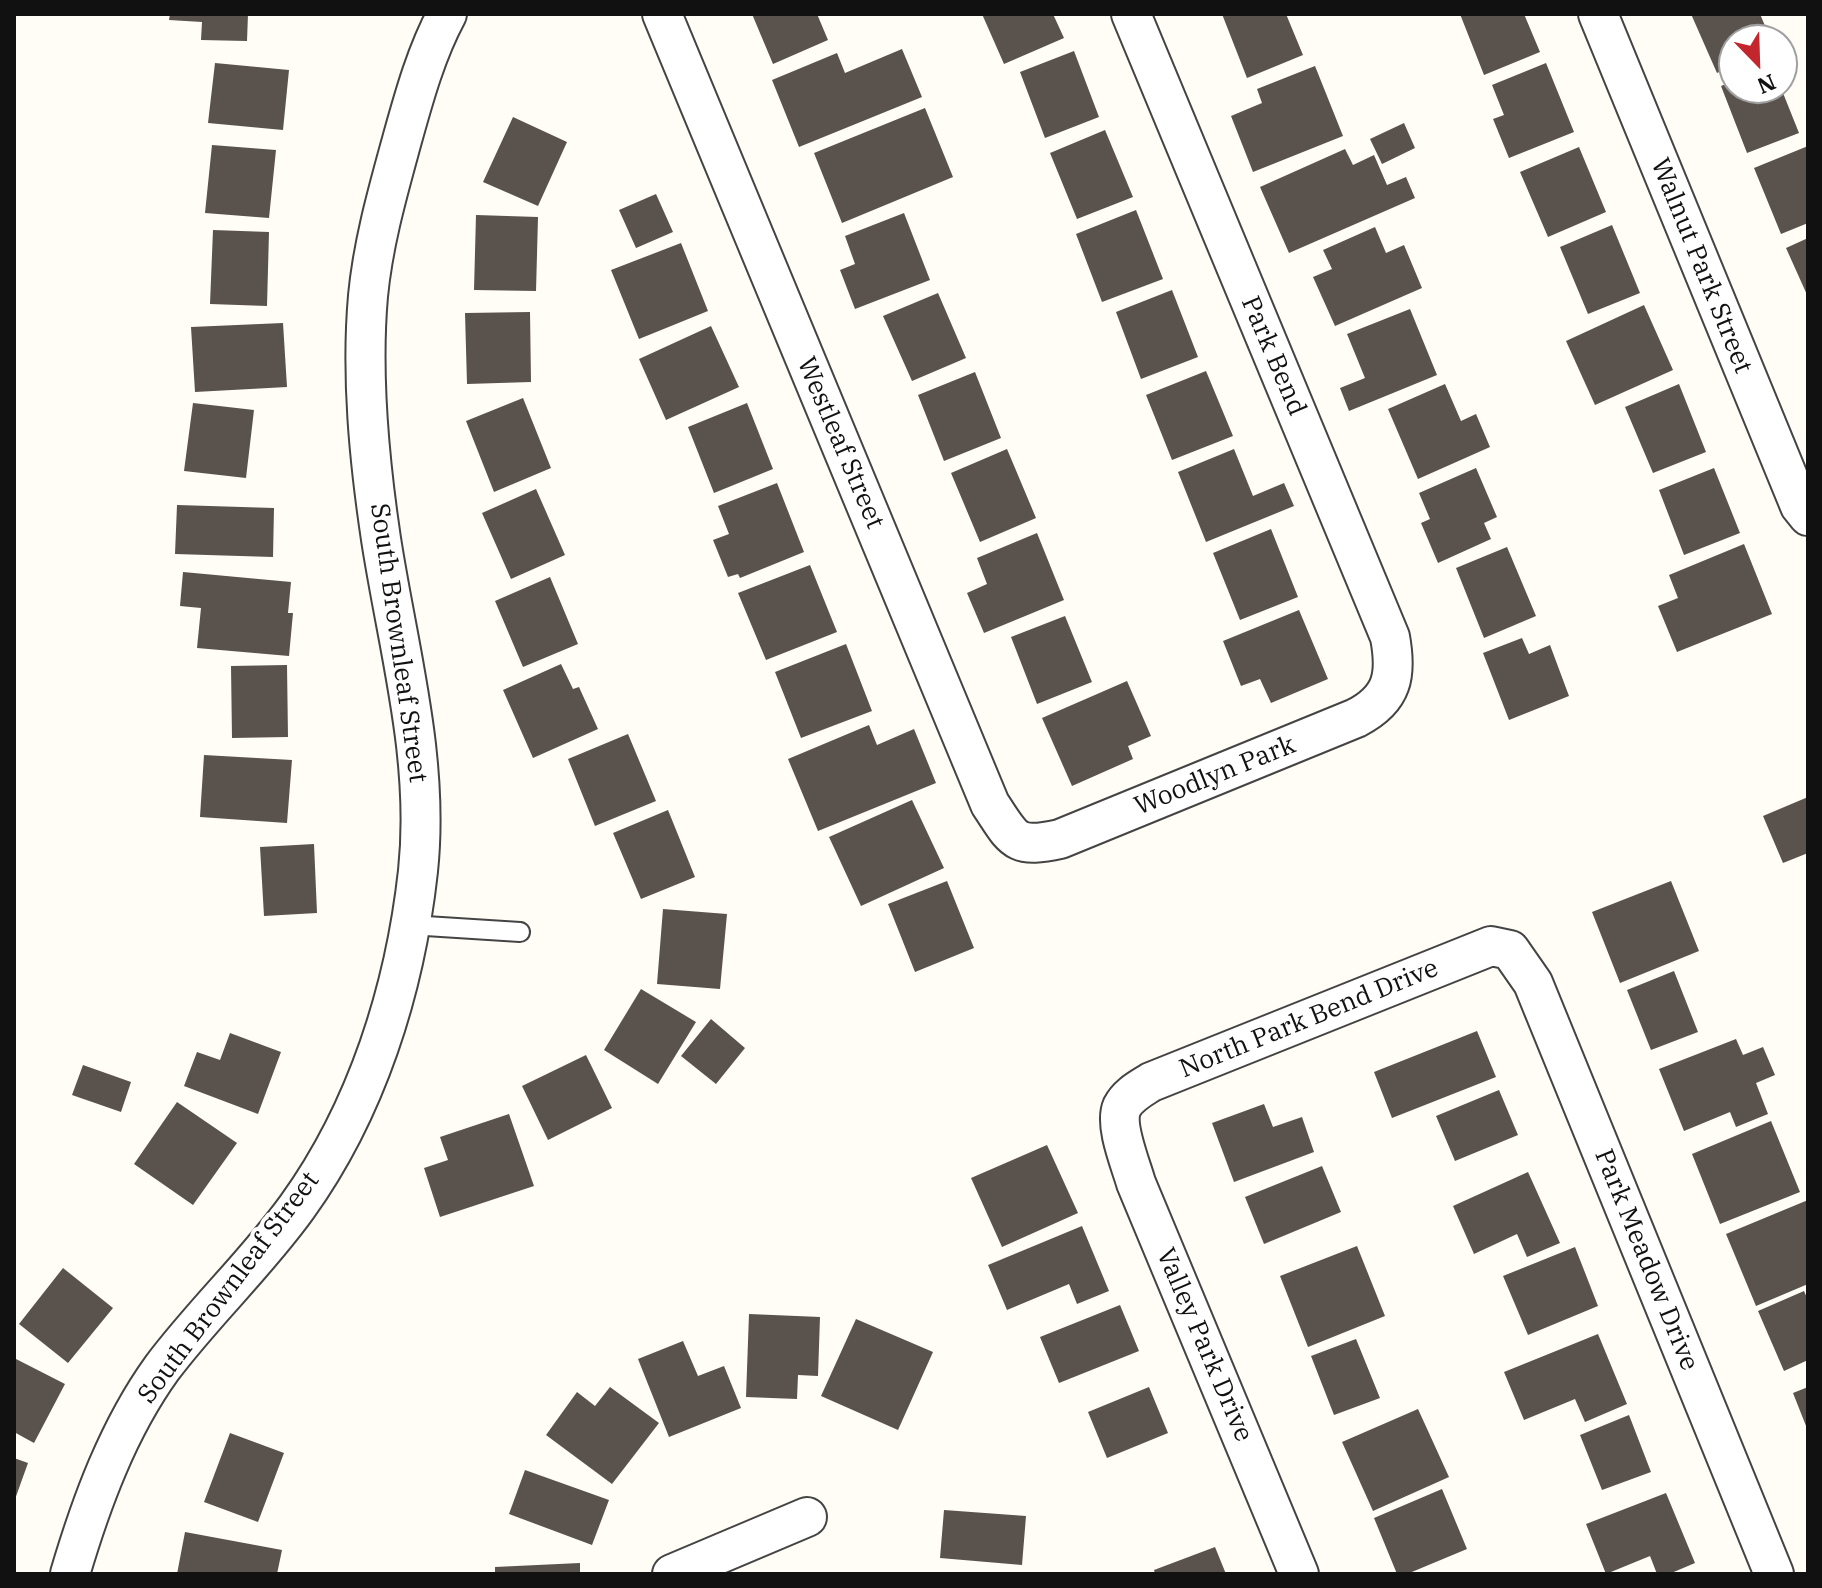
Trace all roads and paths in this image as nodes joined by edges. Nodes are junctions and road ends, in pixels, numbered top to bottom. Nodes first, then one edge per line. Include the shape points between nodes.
1 (447, 14) edge
2 (662, 14) edge
3 (1131, 14) edge
4 (1598, 14) edge
5 (1808, 516) edge
6 (1382, 699) joint
7 (1043, 843) joint
8 (410, 925) junction
9 (520, 932) dead end
10 (1510, 950) joint
11 (1120, 1113) joint
12 (807, 1517) dead end
13 (70, 1574) edge
14 (672, 1574) edge
15 (1299, 1574) edge
16 (1774, 1574) edge

1 - 8 street, South Brownleaf Street via 415,93 382,214 368,295 369,435 381,538 415,723 420,795
2 - 7 street, Westleaf Street via 990,804 1012,837
3 - 6 street, Park Bend via 1390,637 1395,665
4 - 5 street, Walnut Park Street
6 - 7 street, Woodlyn Park via 1356,718
8 - 9 lane
8 - 13 street, South Brownleaf Street via 391,1010 335,1145 297,1207 161,1370 125,1430 88,1515
10 - 11 street, North Park Bend Drive via 1491,946 1151,1082 1132,1094
10 - 16 street, Park Meadow Drive via 1533,983
11 - 15 street, Valley Park Drive via 1136,1183
12 - 14 street

